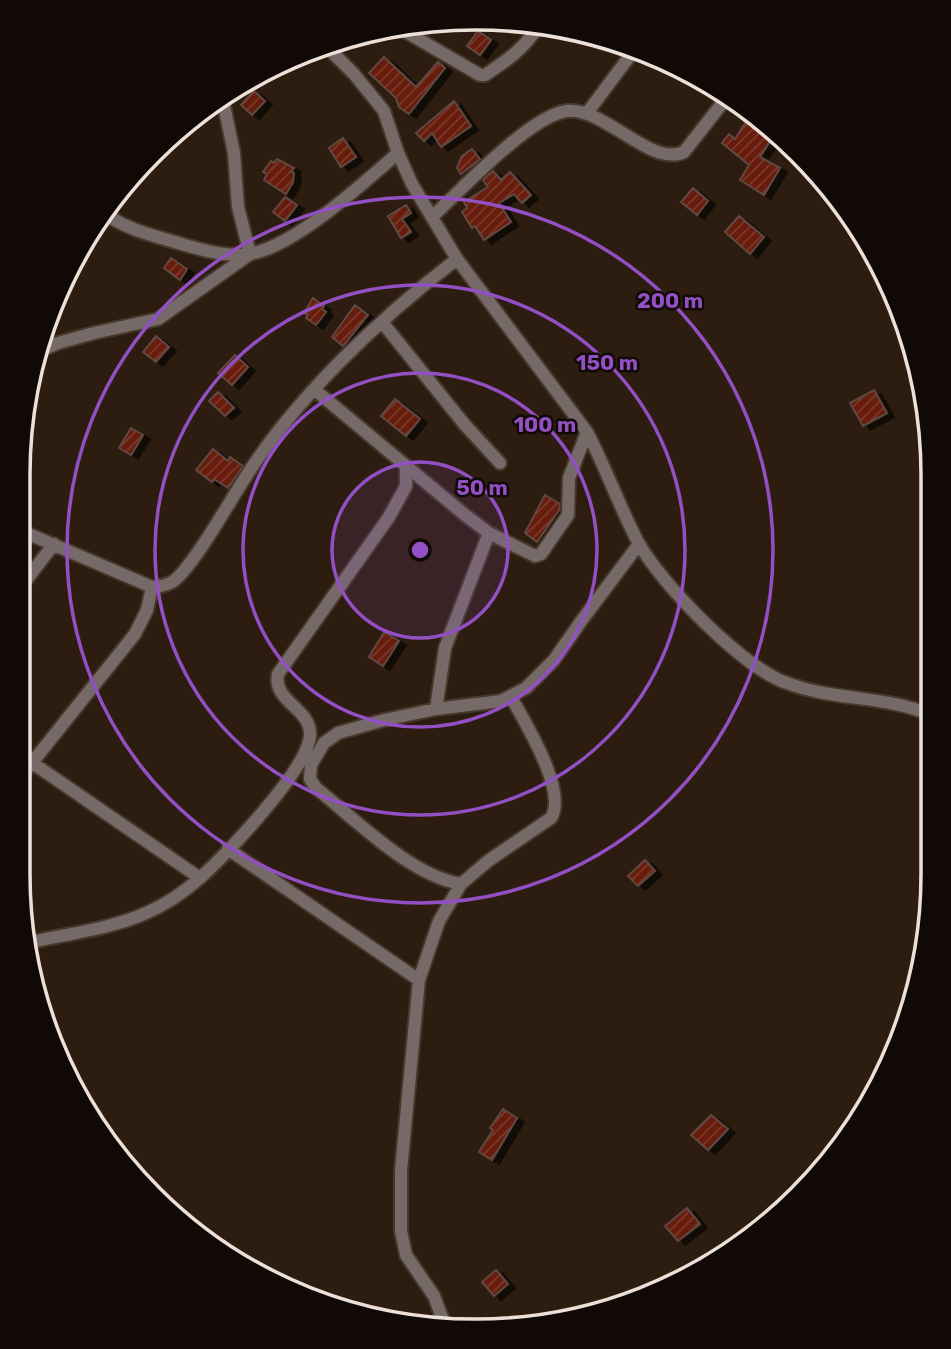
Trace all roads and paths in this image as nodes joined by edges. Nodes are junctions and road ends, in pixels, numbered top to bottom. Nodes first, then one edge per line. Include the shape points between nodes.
1 (533, 34) edge
2 (411, 35) edge
3 (333, 53) edge
4 (629, 57) edge
5 (722, 104) edge
6 (224, 108) edge
7 (587, 113) junction
8 (398, 153) junction
9 (433, 216) junction
10 (112, 218) edge
11 (250, 254) junction
12 (457, 259) junction
13 (382, 323) junction
14 (49, 347) edge
15 (315, 390) junction
16 (587, 432) junction
17 (500, 463) dead end
18 (406, 466) junction
19 (489, 533) junction
20 (30, 534) edge
21 (54, 544) junction
22 (639, 544) junction
23 (30, 575) edge
24 (152, 587) junction
25 (511, 697) junction
26 (436, 709) junction
27 (921, 712) edge
28 (31, 762) joint
29 (228, 849) junction
30 (200, 878) junction
31 (461, 884) junction
32 (35, 941) edge
33 (419, 980) junction
34 (442, 1318) edge

1 - 2 street via 514,56 485,75
3 - 8 street via 384,111
4 - 7 street
5 - 7 street via 676,156 649,147
6 - 11 street via 238,207
7 - 9 street via 566,111 535,125
8 - 9 street
8 - 11 street via 303,229
9 - 12 street
10 - 11 street via 195,248
11 - 14 street via 158,319
12 - 13 street
12 - 16 street
13 - 15 street
13 - 17 street
15 - 18 street
15 - 24 street via 250,470 179,576
16 - 19 street via 568,483 568,515 539,555
16 - 22 street
18 - 19 street
18 - 29 street via 401,498 278,674 280,692 308,721 310,738 304,754 287,783
19 - 26 street via 445,648
20 - 21 street
21 - 23 street
21 - 24 street
22 - 25 street via 554,660
22 - 27 street via 716,632 773,678 817,692 888,701
24 - 28 street via 135,634
25 - 26 street
25 - 31 street via 539,750 556,797 555,810 551,818
26 - 31 street via 329,738 311,765 310,779 402,858 440,880
28 - 30 street
29 - 30 street
29 - 33 street
30 - 32 street via 162,905 128,920
31 - 33 street via 439,921
33 - 34 street via 401,1171 401,1231 406,1255 435,1296

